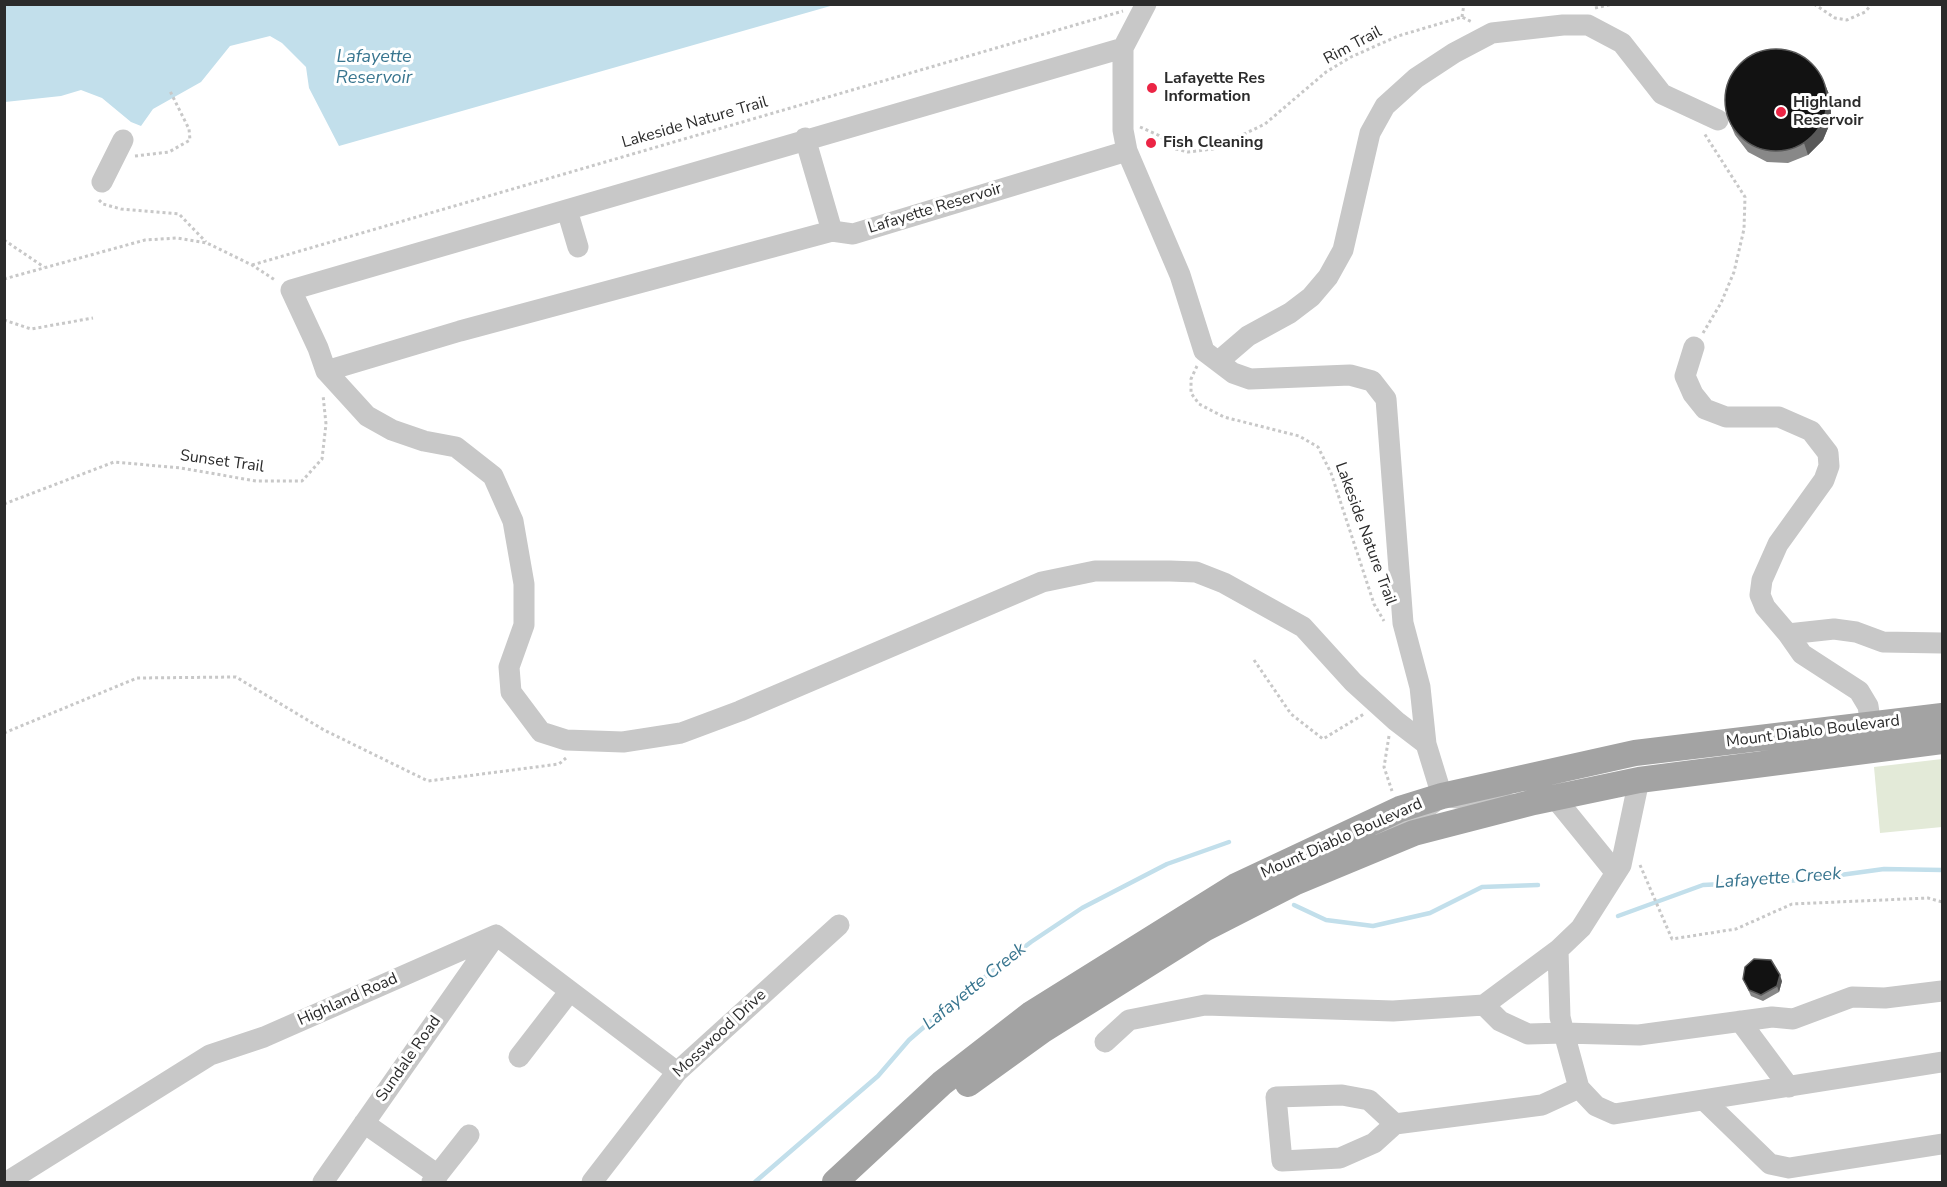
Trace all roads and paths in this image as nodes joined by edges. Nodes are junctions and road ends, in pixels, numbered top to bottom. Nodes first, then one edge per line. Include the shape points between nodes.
1 (1464, 4) edge
2 (1613, 4) edge
3 (1814, 4) edge
4 (1872, 4) edge
5 (1140, 6) edge
6 (1589, 8) dead end
7 (1462, 17) junction
8 (1492, 33) junction
9 (1123, 48) junction
10 (170, 91) dead end
11 (1140, 117) dead end
12 (1715, 118) joint
13 (1133, 136) junction
14 (805, 138) junction
15 (121, 143) joint
16 (102, 182) joint
17 (567, 210) junction
18 (832, 231) junction
19 (4, 240) edge
20 (207, 243) junction
21 (578, 247) dead end
22 (252, 265) junction
23 (44, 267) junction
24 (4, 279) edge
25 (291, 290) junction
26 (93, 318) dead end
27 (4, 320) edge
28 (1694, 347) joint
29 (1212, 356) junction
30 (324, 381) junction
31 (4, 504) edge
32 (1386, 624) dead end
33 (1788, 634) junction
34 (1942, 643) edge
35 (1254, 660) dead end
36 (1378, 705) junction
37 (1942, 716) edge
38 (1396, 721) junction
39 (1871, 726) junction
40 (4, 733) edge
41 (589, 741) junction
42 (1942, 741) edge
43 (1426, 744) junction
44 (1639, 780) junction
45 (1442, 796) junction
46 (1555, 798) junction
47 (1519, 806) junction
48 (1400, 809) junction
49 (1367, 852) junction
50 (1616, 873) junction
51 (1649, 888) dead end
52 (1942, 902) edge
53 (838, 925) dead end
54 (496, 935) junction
55 (1558, 950) junction
56 (1942, 991) edge
57 (570, 992) junction
58 (1484, 1005) junction
59 (1740, 1021) junction
60 (1564, 1033) junction
61 (1104, 1042) dead end
62 (519, 1057) dead end
63 (1942, 1062) edge
64 (677, 1072) junction
65 (1789, 1087) junction
66 (1579, 1088) junction
67 (1705, 1101) junction
68 (364, 1124) junction
69 (1395, 1124) junction
70 (469, 1135) dead end
71 (1942, 1144) edge
72 (435, 1179) edge
73 (7, 1182) edge
74 (323, 1182) edge
75 (592, 1182) edge
76 (835, 1182) edge
77 (859, 1182) edge

1 - 7 path
2 - 6 path
3 - 4 path via 1835,18 1847,20
5 - 9 street
5 - 22 path, Lakeside Nature Trail
7 - 8 path
7 - 13 path, Rim Trail via 1398,36 1351,57 1326,72 1265,124 1226,145 1188,152 1176,149 1158,135
8 - 12 street via 1588,25 1622,42 1662,94
8 - 29 street via 1416,78 1385,106 1370,133 1343,250 1311,297
9 - 13 street
9 - 14 street
10 - 15 path via 189,129 190,140 169,152 141,156 134,156
11 - 13 path
12 - 28 path via 1703,129 1705,139 1745,197 1744,229 1734,272
13 - 18 street, Lafayette Reservoir via 853,234
13 - 29 street via 1163,230
14 - 17 street
14 - 18 street
15 - 16 street
16 - 20 path via 94,193 103,204 146,213 180,214
17 - 21 street
17 - 25 street
18 - 30 street, Lafayette Reservoir via 471,328
19 - 23 path
20 - 22 path
20 - 23 path via 177,238 145,240
22 - 25 path
23 - 24 path
25 - 30 street via 318,348
26 - 27 path via 31,329
28 - 33 street via 1685,376 1705,410 1726,417 1779,417 1811,431 1828,453 1824,480 1778,544 1762,580 1760,595 1765,607
29 - 32 path, Lakeside Nature Trail via 1191,379 1191,393 1198,404 1224,417 1299,436 1318,447 1331,473 1374,604
29 - 43 street via 1233,373 1250,379 1350,375 1372,381 1386,399 1403,623 1420,687
30 - 31 path, Sunset Trail via 326,424 322,459 302,481 256,481 114,462
30 - 41 street via 367,416 392,430 456,447 493,476 513,521 524,584 524,625 509,666 511,692 541,732 566,740
33 - 34 street via 1834,629 1883,642
33 - 39 street via 1802,654 1859,691 1868,706
35 - 36 path via 1291,714 1323,739
36 - 38 street
36 - 41 street via 1303,627 1224,583 1196,572 1095,572 1042,582 681,733 623,742
37 - 39 main road, Mount Diablo Boulevard
38 - 43 street
38 - 48 path via 1388,738 1384,767
39 - 45 main road, Mount Diablo Boulevard via 1635,753
40 - 41 path via 137,678 236,677 324,730 428,781 559,764
42 - 44 main road, Mount Diablo Boulevard
43 - 45 street
44 - 46 main road, Mount Diablo Boulevard
44 - 50 street via 1629,837
45 - 47 street
45 - 48 main road, Mount Diablo Boulevard
45 - 49 street
46 - 47 main road, Mount Diablo Boulevard
46 - 50 street
47 - 49 main road, Mount Diablo Boulevard via 1414,833
48 - 76 main road, Mount Diablo Boulevard via 1236,886 1031,1014 942,1083
49 - 77 main road, Mount Diablo Boulevard via 1296,882 1204,929 1043,1030 957,1092
50 - 55 street via 1581,928
51 - 52 path via 1672,939 1737,929 1792,904 1928,898
53 - 64 street, Mosswood Drive
54 - 57 street
54 - 68 street, Sundale Road
54 - 73 street, Highland Road via 264,1037 210,1055
55 - 58 street
55 - 60 street
56 - 59 street via 1885,998 1852,997 1793,1019
57 - 62 street
57 - 64 street
58 - 60 street via 1500,1021 1528,1034
58 - 61 street via 1393,1011 1205,1005 1130,1020
59 - 60 street via 1639,1035
59 - 65 street
60 - 66 street
63 - 65 street
64 - 75 street, Mosswood Drive
65 - 67 street
66 - 67 street via 1596,1106 1614,1114
66 - 69 street via 1542,1105
67 - 71 street via 1770,1164 1789,1168
68 - 72 street
68 - 74 street, Sundale Road
69 - 69 street via 1374,1143 1340,1158 1282,1161 1276,1097 1342,1095 1369,1100
70 - 72 street

